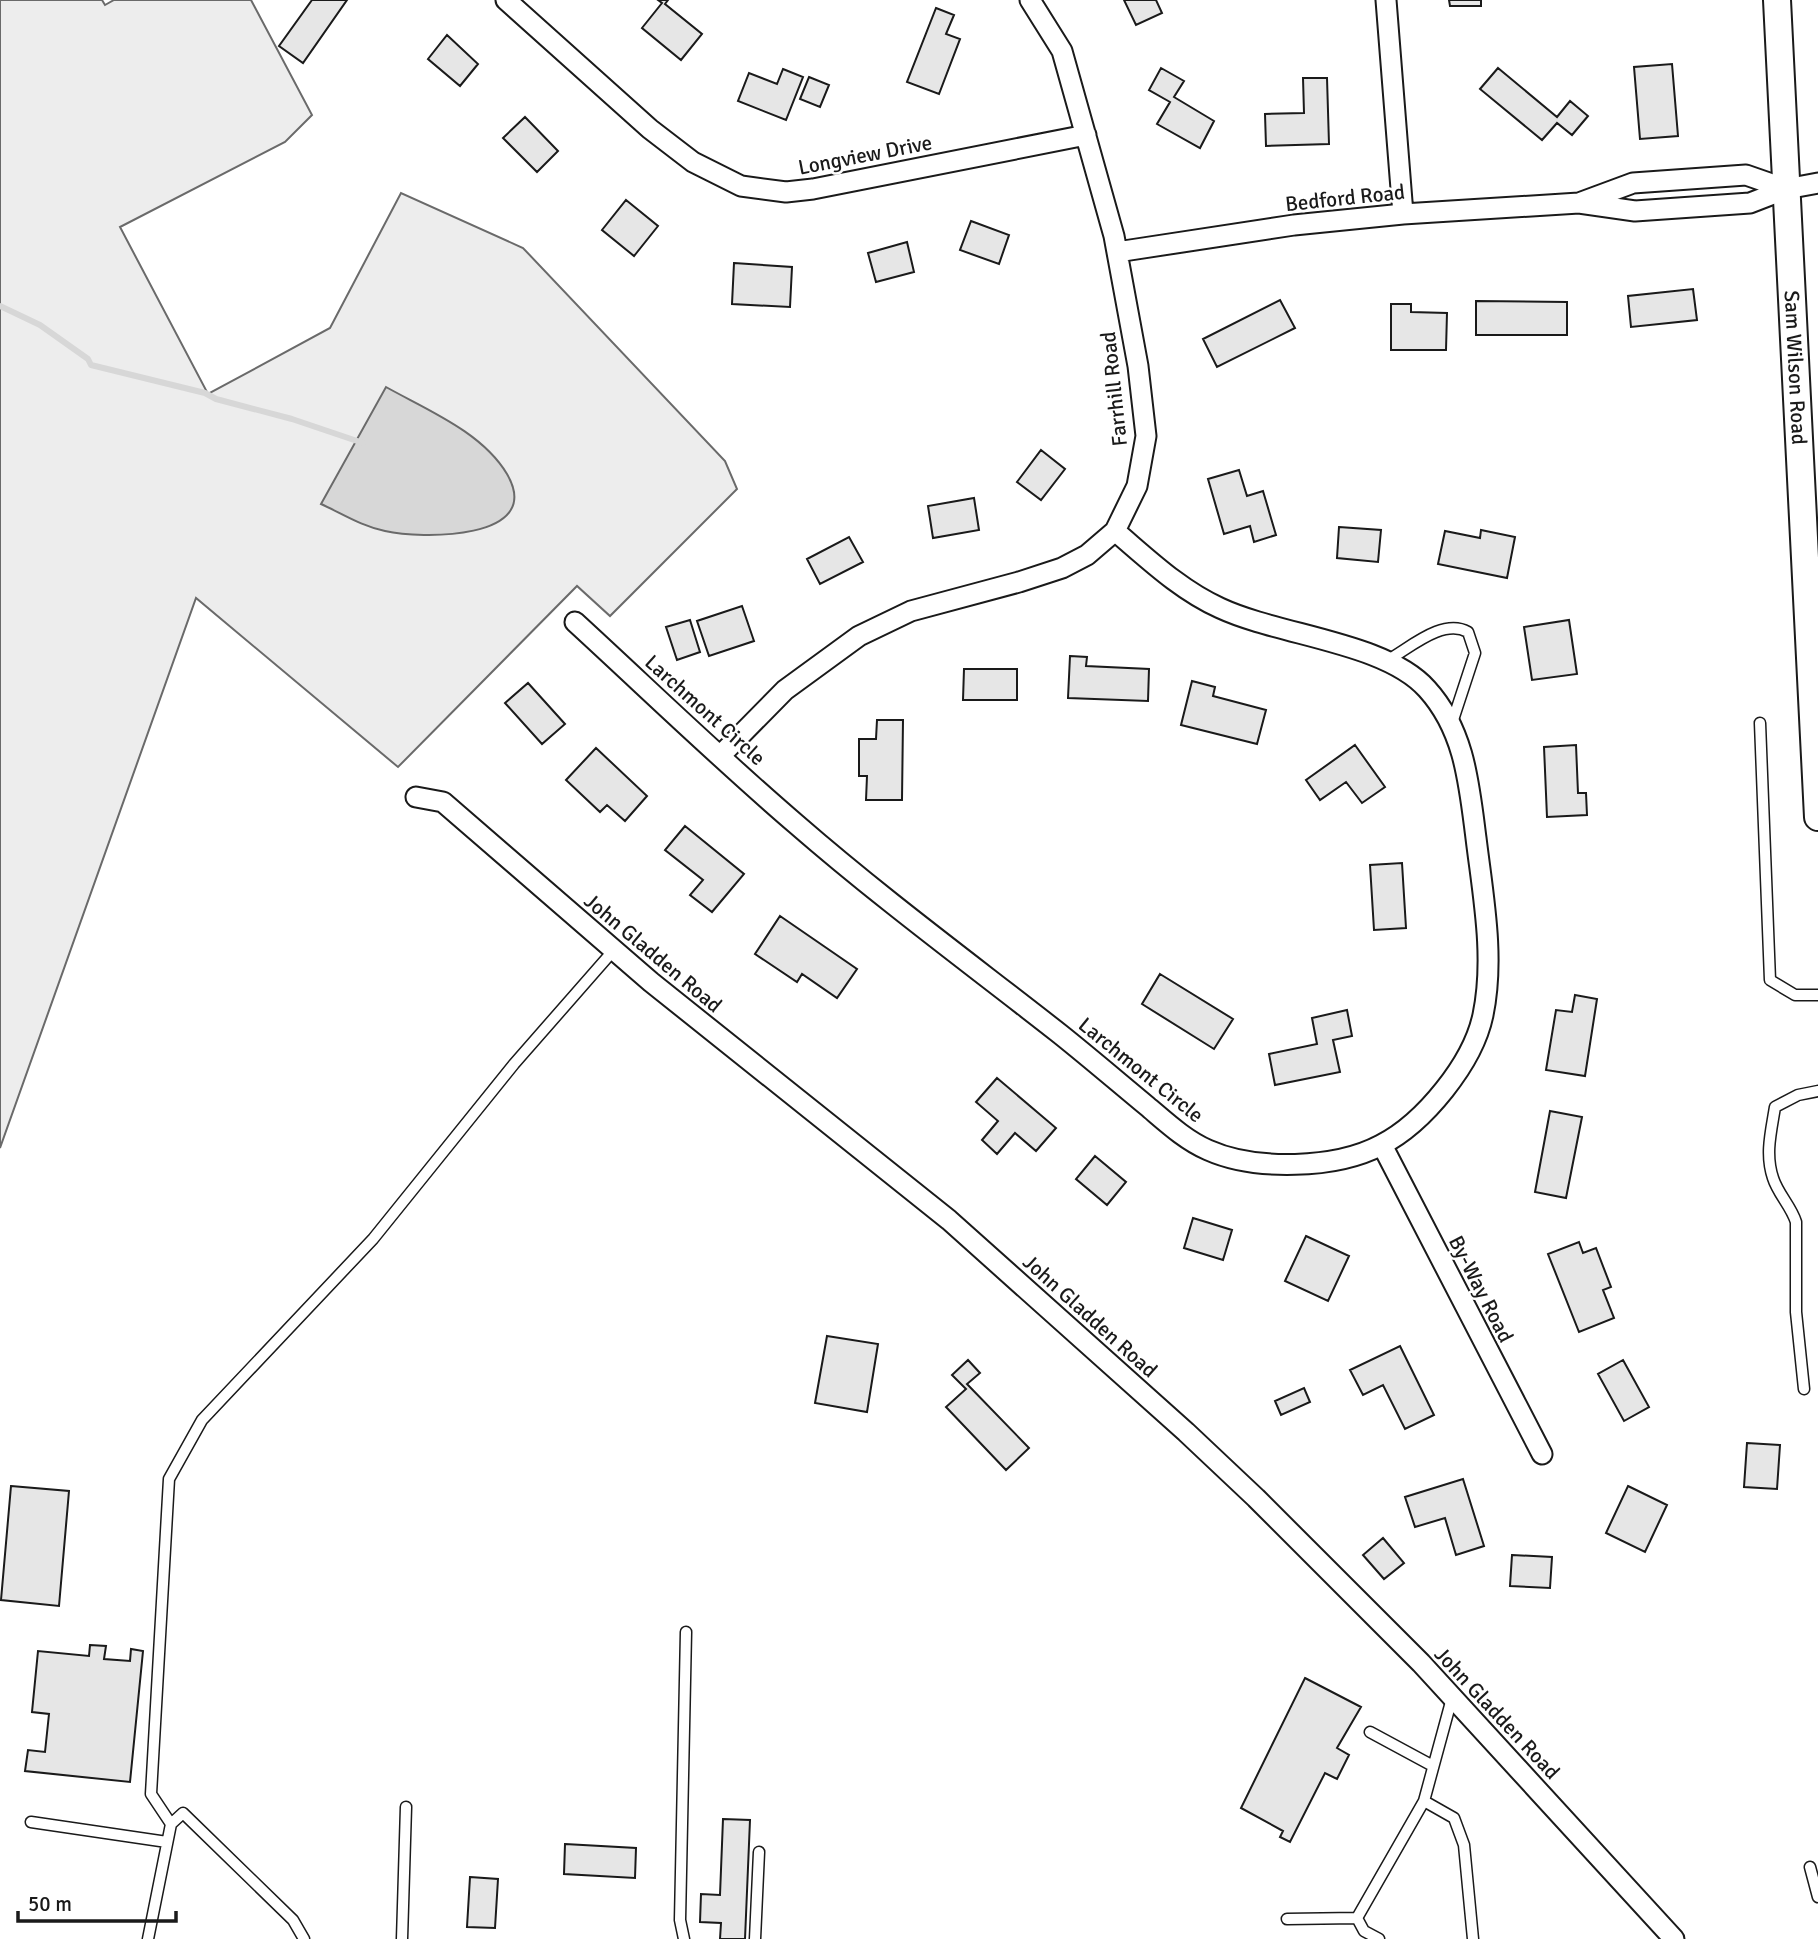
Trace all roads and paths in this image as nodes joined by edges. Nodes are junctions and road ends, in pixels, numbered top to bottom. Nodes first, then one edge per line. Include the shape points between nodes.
1 (506, 0) edge
2 (1030, 0) edge
3 (1387, 0) edge
4 (1777, 0) edge
5 (1086, 135) junction
6 (1818, 183) edge
7 (1786, 189) junction
8 (1580, 203) junction
9 (1403, 214) junction
10 (1117, 252) junction
11 (1811, 521) edge
12 (1115, 531) junction
13 (575, 622) dead end
14 (1388, 660) junction
15 (1452, 723) junction
16 (1760, 723) dead end
17 (721, 755) junction
18 (416, 797) dead end
19 (1818, 817) edge
20 (613, 951) junction
21 (1818, 995) edge
22 (1818, 1091) edge
23 (1382, 1145) junction
24 (1804, 1389) dead end
25 (1542, 1454) dead end
26 (686, 1632) dead end
27 (1452, 1697) junction
28 (1370, 1732) dead end
29 (1433, 1766) junction
30 (1424, 1801) junction
31 (406, 1807) dead end
32 (31, 1822) dead end
33 (171, 1824) junction
34 (167, 1842) junction
35 (759, 1852) dead end
36 (1810, 1867) dead end
37 (1818, 1897) edge
38 (1357, 1918) junction
39 (1287, 1919) dead end
40 (1664, 1936) edge
41 (148, 1939) edge
42 (304, 1939) edge
43 (402, 1939) edge
44 (684, 1939) edge
45 (755, 1939) edge
46 (1379, 1939) edge
47 (1473, 1939) edge

1 - 5 street, Longview Drive via 650,129 693,162 741,186 786,192 813,189
2 - 5 street, Farrhill Road via 1062,51
3 - 9 street
4 - 7 street, Sam Wilson Road
5 - 10 street, Farrhill Road
6 - 7 street, Bedford Road
7 - 8 street, Bedford Road via 1750,203 1635,211
7 - 8 street, Bedford Road via 1746,175 1633,183
7 - 11 street, Sam Wilson Road
8 - 9 street, Bedford Road
9 - 10 street, Bedford Road
10 - 12 street, Farrhill Road via 1146,436 1137,486
11 - 19 street, Sam Wilson Road
12 - 14 street, Larchmont Circle via 1172,579 1217,607
12 - 17 street, Farrhill Road via 1087,555 1062,568 911,611 859,636 785,691
13 - 17 street, Larchmont Circle
14 - 15 street, Larchmont Circle via 1427,689
14 - 15 lane via 1444,628 1457,626 1468,632 1475,653
15 - 23 street, Larchmont Circle via 1468,779 1486,924 1483,1015 1463,1064 1450,1082 1417,1119
16 - 21 lane via 1770,980 1795,995
17 - 23 street, Larchmont Circle via 807,833 1205,1149 1231,1158 1288,1164 1351,1156
18 - 20 street, John Gladden Road via 443,802
20 - 27 street, John Gladden Road via 949,1220 1256,1498
20 - 33 lane via 514,1064 373,1239 202,1420 169,1479 151,1794
22 - 24 lane via 1775,1107 1767,1149 1773,1180 1796,1222 1796,1312
23 - 25 street, By-Way Road
26 - 44 lane via 680,1920
27 - 29 lane
27 - 40 street, John Gladden Road
28 - 29 lane
29 - 30 lane
30 - 38 lane
30 - 47 lane via 1454,1818 1461,1836
31 - 43 lane
32 - 34 lane
33 - 34 lane
33 - 42 lane via 183,1813 293,1920
34 - 41 lane
35 - 45 lane
36 - 37 lane
38 - 39 lane
38 - 46 lane via 1364,1931

